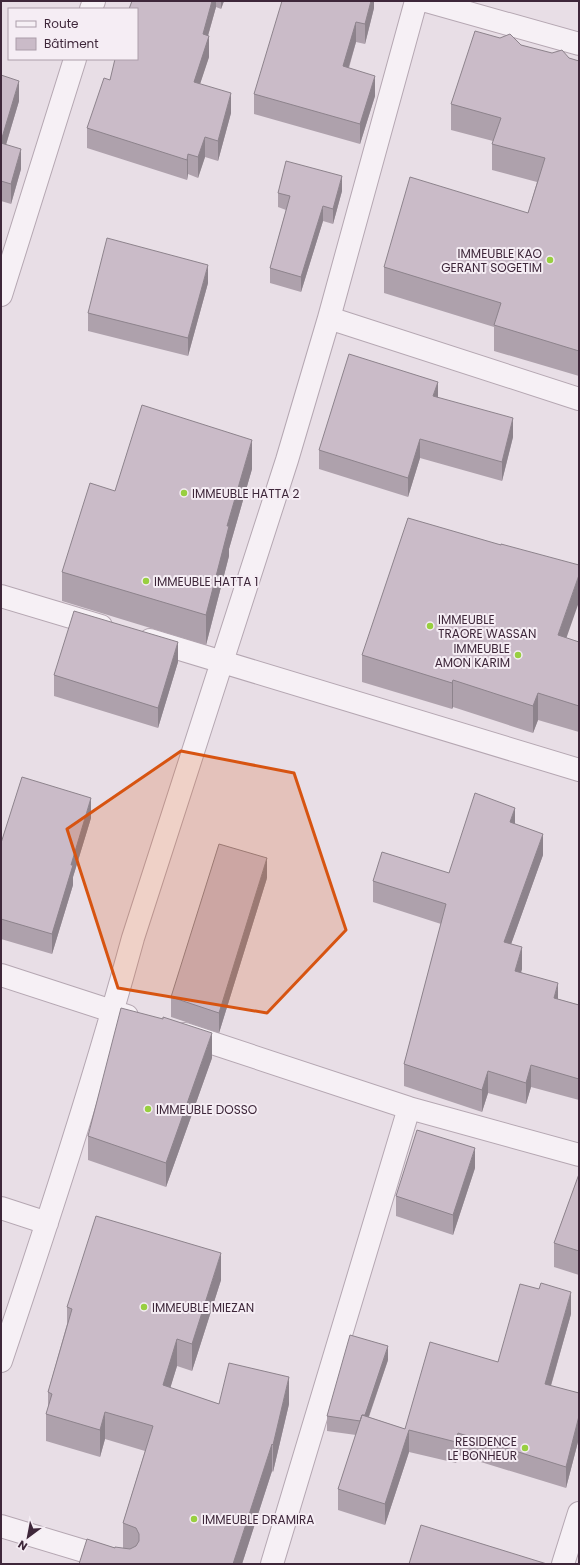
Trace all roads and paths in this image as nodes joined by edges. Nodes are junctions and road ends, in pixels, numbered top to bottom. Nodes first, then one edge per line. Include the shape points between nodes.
1 (416, 1) edge
2 (426, 1) edge
3 (579, 44) edge
4 (75, 60) edge
5 (9, 238) edge
6 (1, 295) edge
7 (329, 318) junction
8 (579, 399) edge
9 (1, 596) edge
10 (222, 662) junction
11 (579, 770) edge
12 (1, 975) edge
13 (113, 1011) junction
14 (143, 1021) edge
15 (165, 1028) edge
16 (409, 1108) junction
17 (579, 1155) edge
18 (1, 1208) edge
19 (47, 1223) junction
20 (1, 1361) edge
21 (579, 1513) edge
22 (1, 1526) edge
23 (127, 1564) edge
24 (272, 1564) edge
25 (563, 1564) edge

1 - 7 street
2 - 3 street
4 - 5 street
5 - 6 street
7 - 8 street
7 - 10 street via 287,460
9 - 10 street
10 - 11 street
10 - 13 street via 133,938
12 - 13 street
13 - 14 street
13 - 19 street
15 - 16 street
16 - 17 street
16 - 24 street
18 - 19 street
19 - 20 street
21 - 25 street
22 - 23 street

